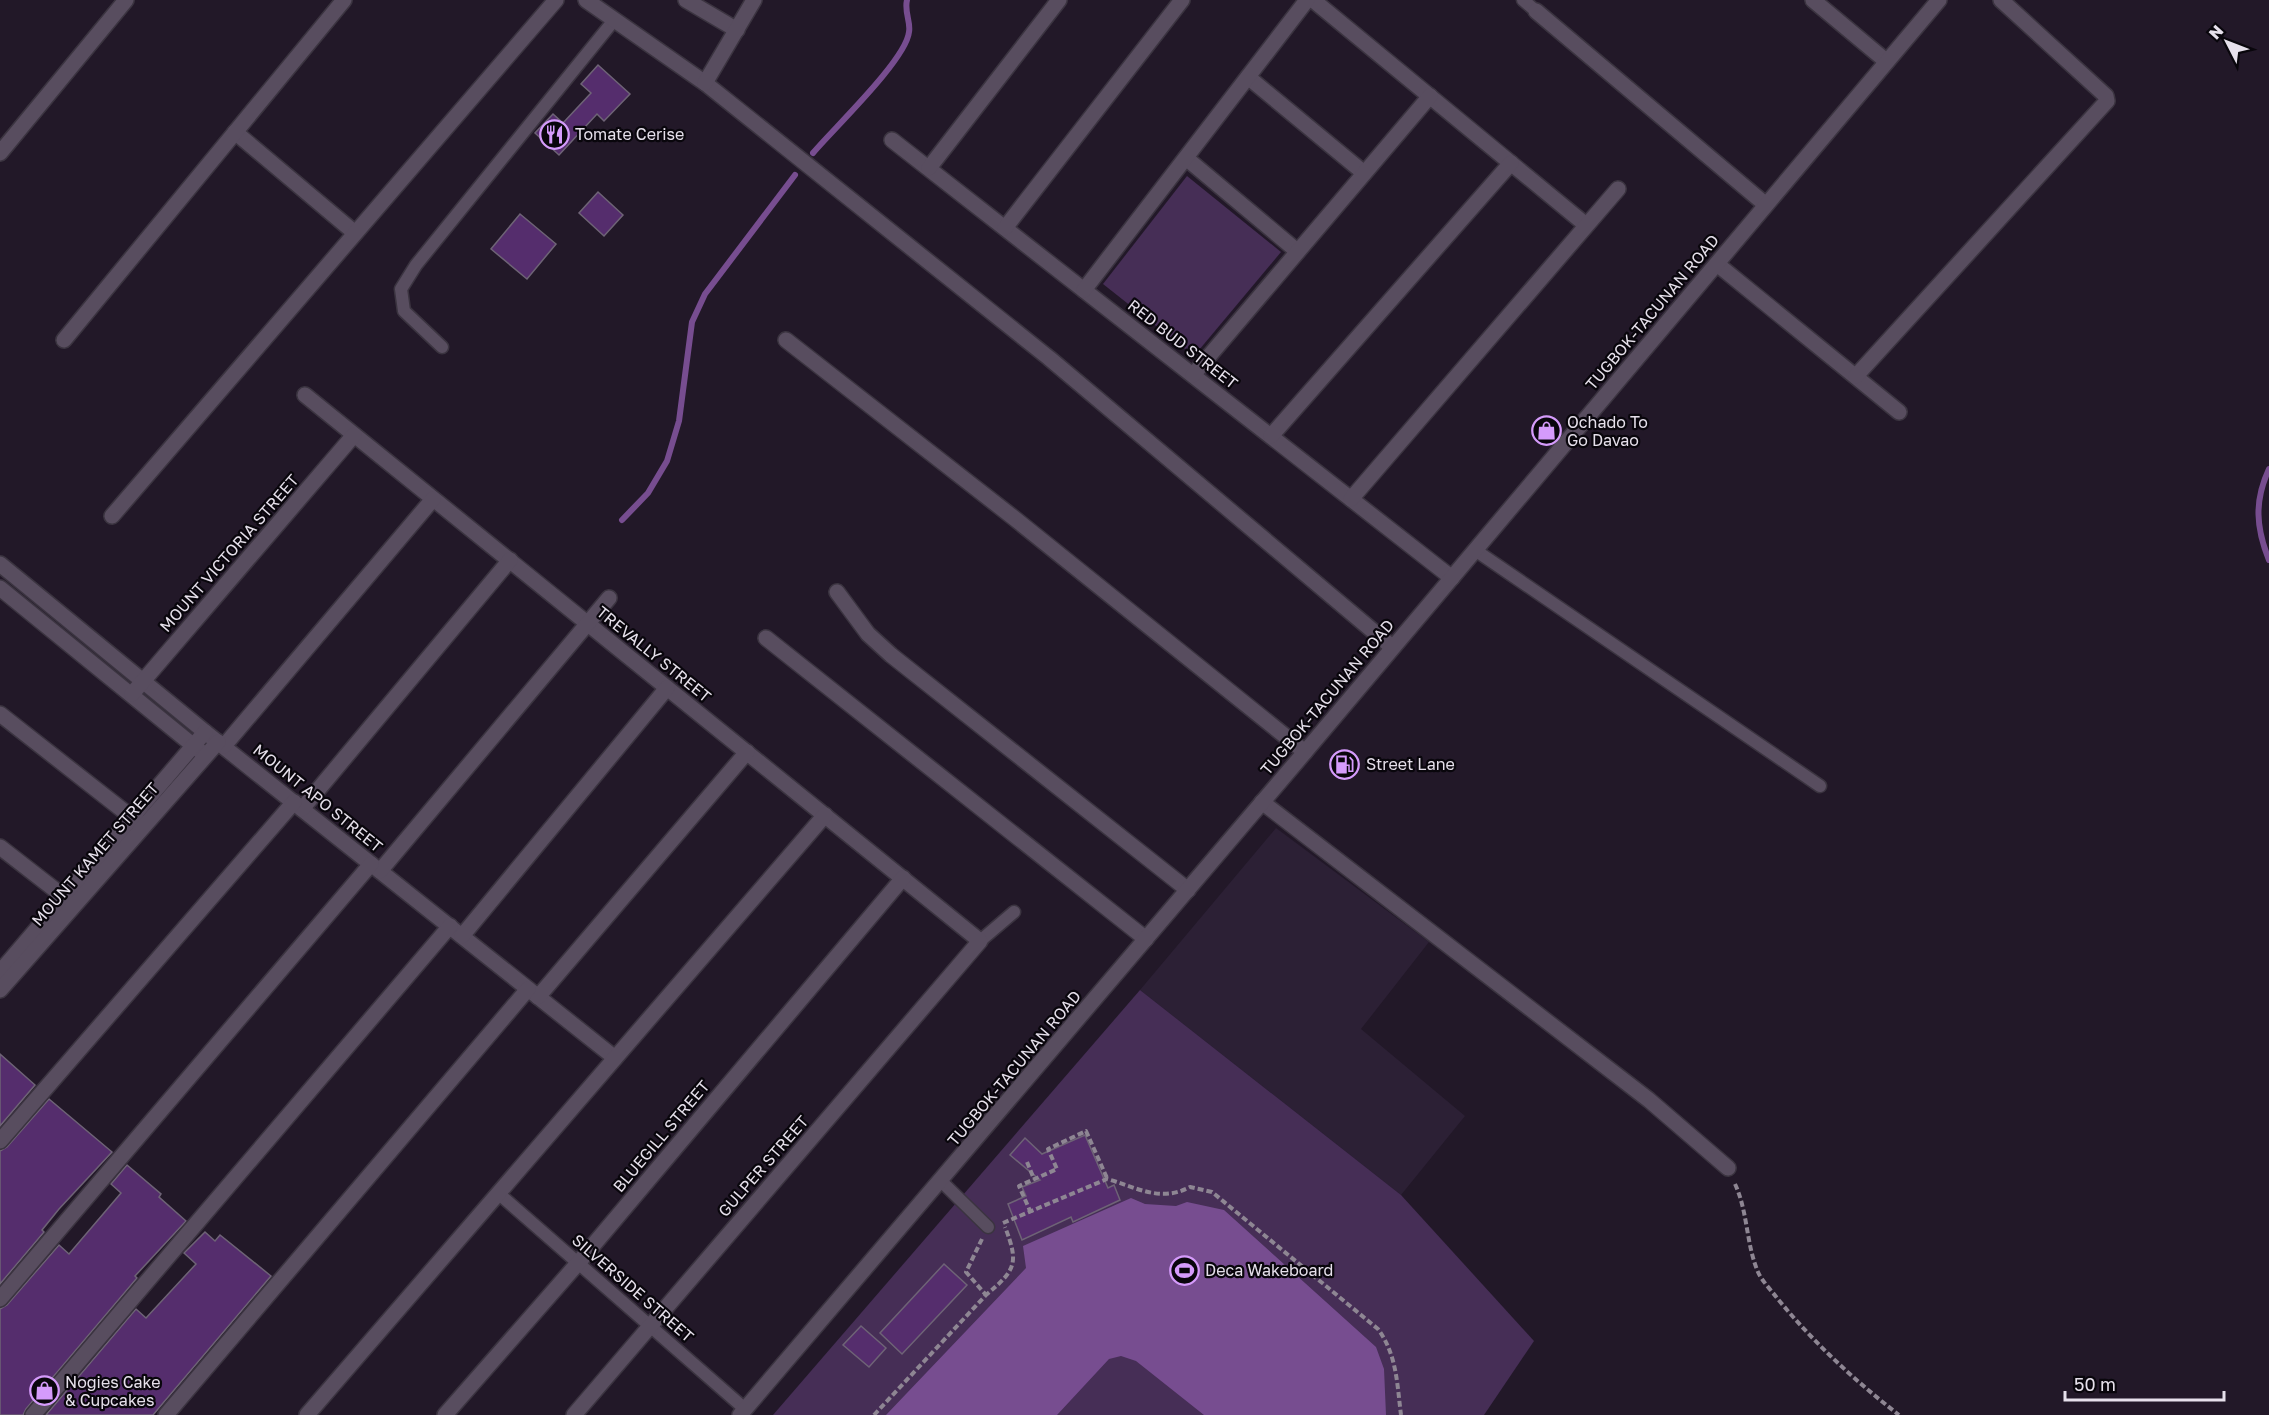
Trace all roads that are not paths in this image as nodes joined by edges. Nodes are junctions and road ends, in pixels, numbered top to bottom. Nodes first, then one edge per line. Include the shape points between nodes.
1 (126, 0) edge
2 (344, 0) edge
3 (556, 0) edge
4 (586, 0) edge
5 (686, 0) edge
6 (754, 0) edge
7 (1059, 0) edge
8 (1182, 0) edge
9 (1307, 0) edge
10 (1313, 0) edge
11 (1523, 0) edge
12 (1813, 0) edge
13 (1939, 0) edge
14 (2001, 0) edge
15 (1536, 10) joint
16 (615, 19) junction
17 (737, 30) junction
18 (1886, 62) junction
19 (1248, 77) junction
20 (705, 83) junction
21 (1430, 96) junction
22 (235, 132) junction
23 (892, 140) dead end
24 (0, 153) edge
25 (1186, 158) junction
26 (1511, 163) junction
27 (928, 168) junction
28 (1364, 173) junction
29 (1618, 189) dead end
30 (1766, 205) junction
31 (1586, 225) junction
32 (1005, 228) junction
33 (356, 233) junction
34 (1297, 251) junction
35 (1717, 264) junction
36 (1084, 290) junction
37 (64, 340) dead end
38 (786, 340) dead end
39 (442, 347) dead end
40 (1193, 375) junction
41 (1856, 376) junction
42 (305, 395) dead end
43 (1899, 412) dead end
44 (354, 435) junction
45 (1271, 436) junction
46 (433, 499) junction
47 (1351, 499) junction
48 (112, 516) dead end
49 (1475, 550) junction
50 (510, 560) junction
51 (0, 564) edge
52 (1452, 578) junction
53 (0, 588) edge
54 (837, 592) dead end
55 (609, 598) dead end
56 (587, 623) junction
57 (766, 638) dead end
58 (1392, 647) junction
59 (143, 681) junction
60 (667, 688) junction
61 (132, 694) junction
62 (0, 714) edge
63 (205, 732) junction
64 (221, 744) junction
65 (193, 746) junction
66 (747, 752) junction
67 (1305, 752) junction
68 (206, 756) junction
69 (1820, 786) dead end
70 (1262, 802) junction
71 (298, 806) junction
72 (825, 815) junction
73 (137, 822) junction
74 (0, 847) edge
75 (375, 867) junction
76 (903, 878) junction
77 (1188, 890) junction
78 (69, 901) junction
79 (1014, 912) dead end
80 (456, 931) junction
81 (1146, 939) junction
82 (980, 941) junction
83 (2, 979) edge
84 (533, 993) junction
85 (615, 1058) junction
86 (0, 1141) edge
87 (1728, 1168) road end
88 (941, 1181) junction
89 (498, 1193) junction
90 (988, 1227) road end
91 (579, 1262) junction
92 (0, 1299) edge
93 (651, 1325) junction
94 (743, 1412) edge
95 (33, 1415) edge
96 (165, 1415) edge
97 (307, 1415) edge
98 (445, 1415) edge
99 (574, 1415) edge

1 - 24 street
2 - 22 street
3 - 33 street
4 - 16 street
5 - 17 street
6 - 17 street
7 - 27 street
8 - 32 street
9 - 19 street
10 - 21 street
11 - 15 lane
12 - 18 street
13 - 18 street, TUGBOK-TACUNAN ROAD
14 - 41 street via 2107,101
15 - 30 street
16 - 20 street
16 - 39 lane via 401,289 404,311
17 - 20 street
18 - 30 street, TUGBOK-TACUNAN ROAD
19 - 25 street
19 - 28 street
20 - 58 street via 1049,358
21 - 26 street
21 - 28 street
22 - 33 street
22 - 37 street
23 - 27 street, RED BUD STREET
25 - 34 street
25 - 36 street
26 - 31 street
26 - 45 street
27 - 32 street, RED BUD STREET
28 - 34 street
29 - 31 street
30 - 35 street, TUGBOK-TACUNAN ROAD
31 - 47 street
32 - 36 street, RED BUD STREET
33 - 48 street
34 - 40 street
35 - 41 street
35 - 49 street, TUGBOK-TACUNAN ROAD
36 - 40 street, RED BUD STREET
38 - 67 street
40 - 45 street, RED BUD STREET
41 - 43 street
42 - 44 street, TREVALLY STREET
44 - 46 street, TREVALLY STREET
44 - 59 street, MOUNT VICTORIA STREET
45 - 47 street, RED BUD STREET
46 - 50 street, TREVALLY STREET
46 - 64 street, MOUNT KAMET STREET
47 - 52 street, RED BUD STREET
49 - 52 street, TUGBOK-TACUNAN ROAD
49 - 69 lane
50 - 56 street, TREVALLY STREET
50 - 71 street
51 - 59 street, MOUNT APO STREET
52 - 58 street, TUGBOK-TACUNAN ROAD
53 - 61 street
54 - 77 street via 868,634 891,655
55 - 56 street
56 - 60 street, TREVALLY STREET
56 - 75 street
57 - 81 street
58 - 67 street, TUGBOK-TACUNAN ROAD
59 - 61 street, MOUNT VICTORIA STREET
59 - 63 street, MOUNT APO STREET
60 - 66 street, TREVALLY STREET
60 - 80 street
61 - 65 street
62 - 73 street
63 - 64 street, MOUNT APO STREET
63 - 65 street, MOUNT KAMET STREET
64 - 68 street, MOUNT KAMET STREET
64 - 71 street, MOUNT APO STREET
65 - 68 street
65 - 73 street, MOUNT KAMET STREET
66 - 72 street, TREVALLY STREET
66 - 84 street
67 - 70 street, TUGBOK-TACUNAN ROAD
68 - 73 street, MOUNT KAMET STREET
70 - 77 street, TUGBOK-TACUNAN ROAD
70 - 87 street via 1632,1086
71 - 75 street, MOUNT APO STREET
71 - 86 street
72 - 76 street, TREVALLY STREET
72 - 85 street
73 - 78 street, MOUNT KAMET STREET
74 - 78 street
75 - 80 street, MOUNT APO STREET
75 - 92 street
76 - 82 street, TREVALLY STREET
76 - 91 street, BLUEGILL STREET
77 - 81 street, TUGBOK-TACUNAN ROAD
78 - 83 street, MOUNT KAMET STREET
79 - 82 lane
80 - 84 street, MOUNT APO STREET
80 - 95 street
81 - 88 street, TUGBOK-TACUNAN ROAD
82 - 93 street, GULPER STREET
84 - 85 street, MOUNT APO STREET
84 - 96 street
85 - 89 street
88 - 90 lane
88 - 94 street, TUGBOK-TACUNAN ROAD
89 - 91 lane, SILVERSIDE STREET
89 - 97 street
91 - 93 lane, SILVERSIDE STREET
91 - 98 street, BLUEGILL STREET
93 - 94 lane, SILVERSIDE STREET
93 - 99 street, GULPER STREET

